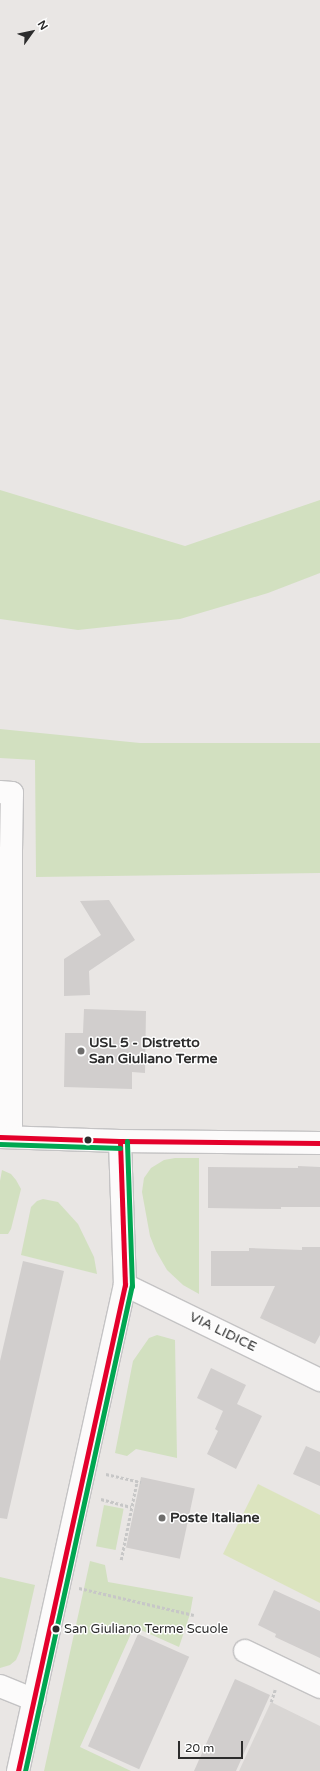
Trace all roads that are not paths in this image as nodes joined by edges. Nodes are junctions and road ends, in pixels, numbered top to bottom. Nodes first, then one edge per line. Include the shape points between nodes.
1 (0, 792) edge
2 (6, 1137) edge
3 (120, 1141) junction
4 (320, 1143) edge
5 (125, 1285) junction
6 (320, 1380) edge
7 (245, 1651) dead end
8 (0, 1686) edge
9 (320, 1687) edge
10 (34, 1700) junction
11 (18, 1771) edge

1 - 2 street via 12,793
2 - 3 street
3 - 4 street
3 - 5 street
5 - 6 street, VIA LIDICE
5 - 10 street
7 - 9 street
8 - 10 street
10 - 11 street

